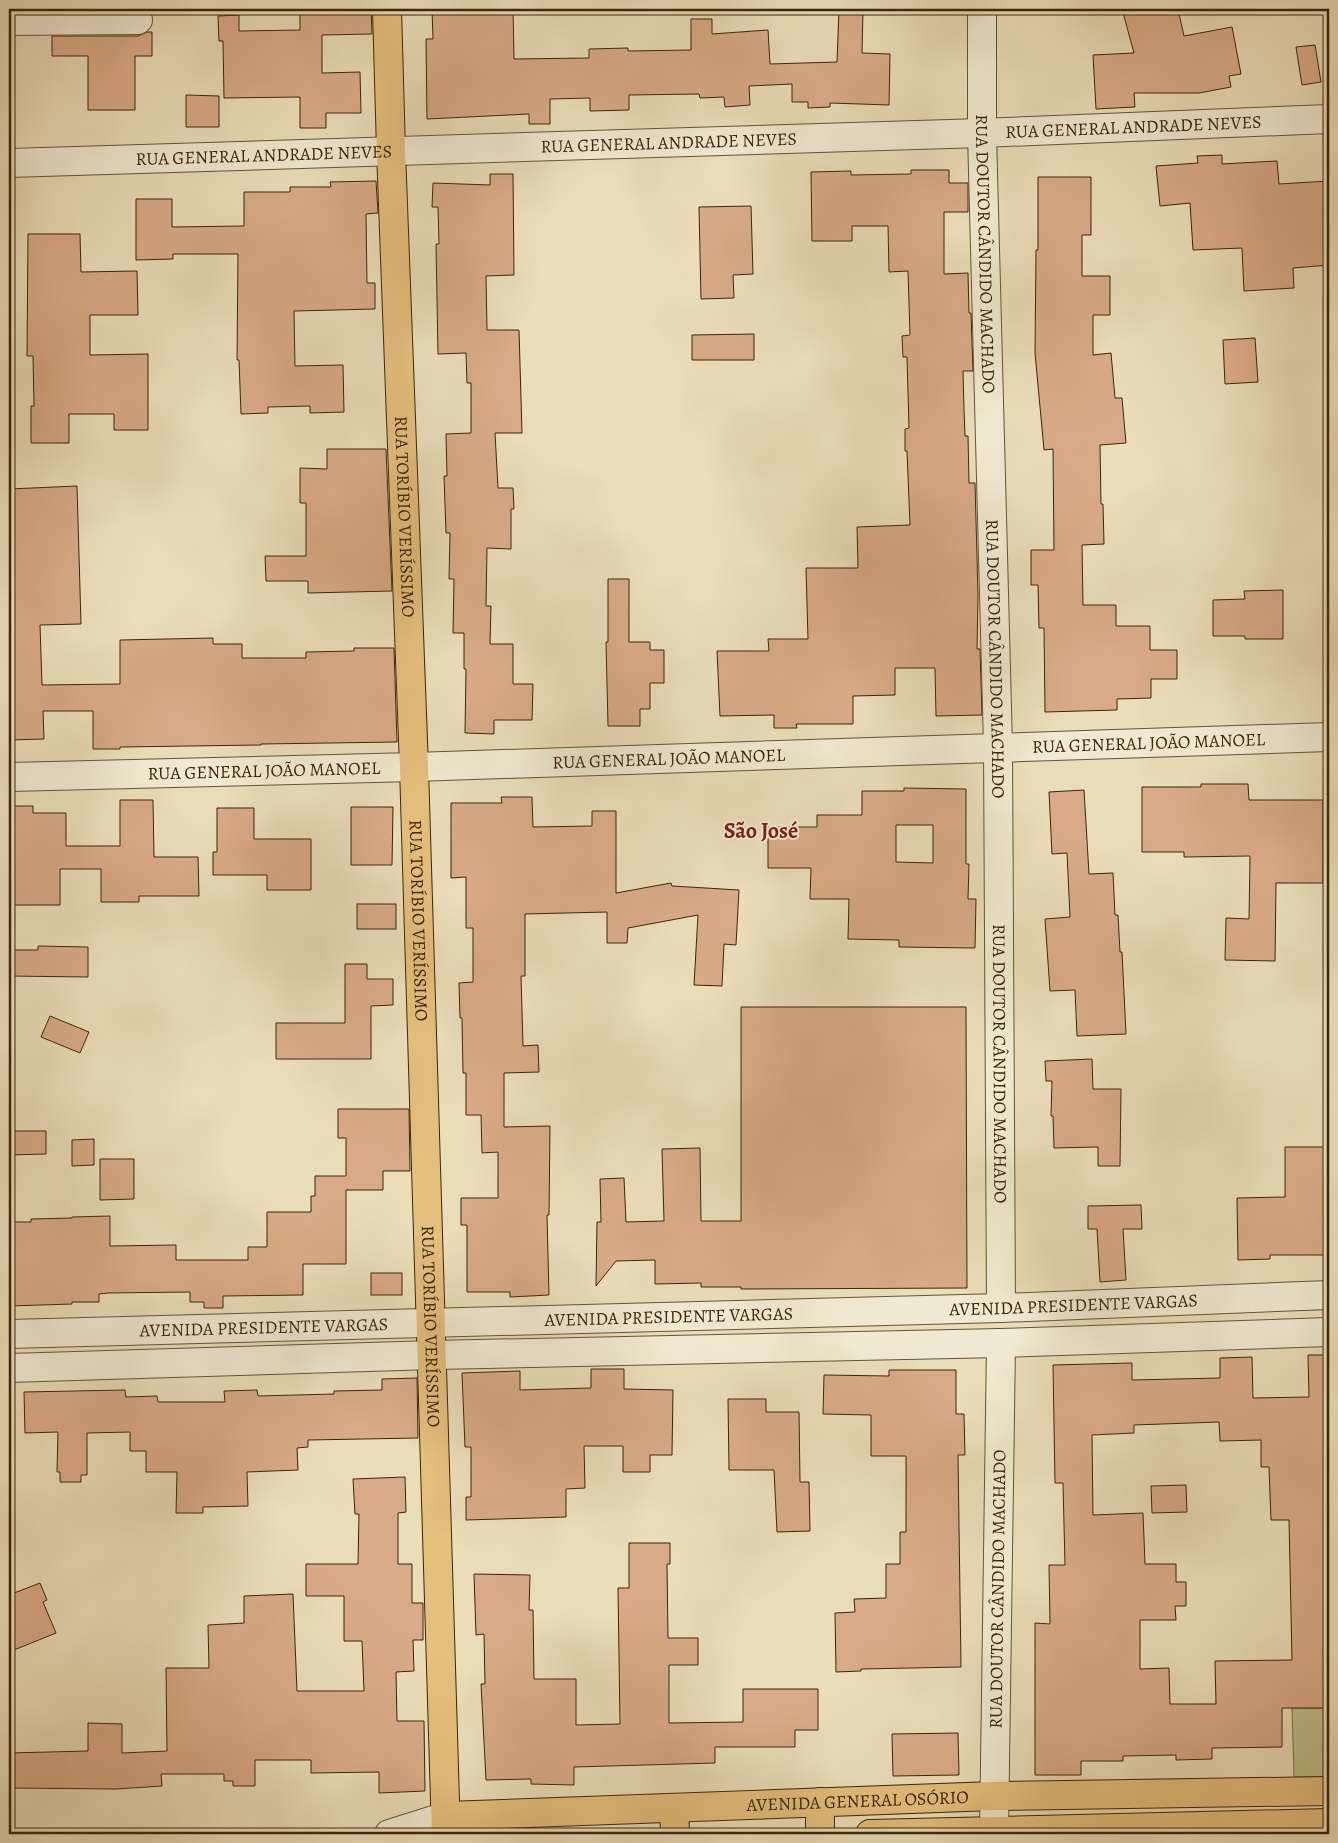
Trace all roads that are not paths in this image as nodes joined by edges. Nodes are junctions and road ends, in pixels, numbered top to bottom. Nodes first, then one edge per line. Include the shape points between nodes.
1 (388, 9) edge
2 (982, 9) edge
3 (138, 20) dead end
4 (9, 21) edge
5 (1329, 119) edge
6 (982, 133) junction
7 (391, 151) junction
8 (9, 163) edge
9 (1329, 737) edge
10 (998, 747) junction
11 (414, 767) junction
12 (9, 777) edge
13 (1329, 1295) edge
14 (1001, 1308) junction
15 (431, 1322) junction
16 (1329, 1332) edge
17 (9, 1334) edge
18 (1001, 1343) junction
19 (433, 1355) junction
20 (9, 1368) edge
21 (1329, 1791) edge
22 (1282, 1792) junction
23 (994, 1796) junction
24 (820, 1802) junction
25 (674, 1821) edge
26 (1329, 1823) edge
27 (1282, 1824) junction
28 (446, 1825) edge
29 (994, 1833) edge
30 (370, 1834) edge
31 (391, 1834) edge
32 (820, 1834) edge
33 (870, 1834) edge

1 - 7 main road, RUA TORÍBIO VERÍSSIMO
2 - 6 street, RUA DOUTOR CÂNDIDO MACHADO
3 - 4 street
5 - 6 street, RUA GENERAL ANDRADE NEVES
6 - 7 street, RUA GENERAL ANDRADE NEVES
6 - 10 street, RUA DOUTOR CÂNDIDO MACHADO
7 - 8 street, RUA GENERAL ANDRADE NEVES
7 - 11 main road, RUA TORÍBIO VERÍSSIMO
9 - 10 street, RUA GENERAL JOÃO MANOEL
10 - 11 street, RUA GENERAL JOÃO MANOEL
10 - 14 street, RUA DOUTOR CÂNDIDO MACHADO
11 - 12 street, RUA GENERAL JOÃO MANOEL
11 - 15 main road, RUA TORÍBIO VERÍSSIMO
13 - 14 street, AVENIDA PRESIDENTE VARGAS
14 - 15 street, AVENIDA PRESIDENTE VARGAS
14 - 18 street via 1010,1311 1017,1325 1011,1339
15 - 17 street, AVENIDA PRESIDENTE VARGAS
15 - 19 main road, RUA TORÍBIO VERÍSSIMO
16 - 18 street, AVENIDA PRESIDENTE VARGAS
18 - 19 street, AVENIDA PRESIDENTE VARGAS
18 - 23 street, RUA DOUTOR CÂNDIDO MACHADO
19 - 20 street, AVENIDA PRESIDENTE VARGAS
19 - 28 main road, RUA TORÍBIO VERÍSSIMO
21 - 22 main road, AVENIDA GENERAL OSÓRIO
22 - 23 main road, AVENIDA GENERAL OSÓRIO
22 - 27 main road
23 - 24 main road, AVENIDA GENERAL OSÓRIO
23 - 29 street, RUA DOUTOR CÂNDIDO MACHADO
24 - 25 main road, AVENIDA GENERAL OSÓRIO
24 - 32 main road
25 - 28 main road, AVENIDA GENERAL OSÓRIO
26 - 27 main road, AVENIDA GENERAL OSÓRIO
27 - 29 main road, AVENIDA GENERAL OSÓRIO
28 - 31 street, AVENIDA GENERAL OSÓRIO
29 - 33 main road, AVENIDA GENERAL OSÓRIO
30 - 31 street, AVENIDA GENERAL OSÓRIO

